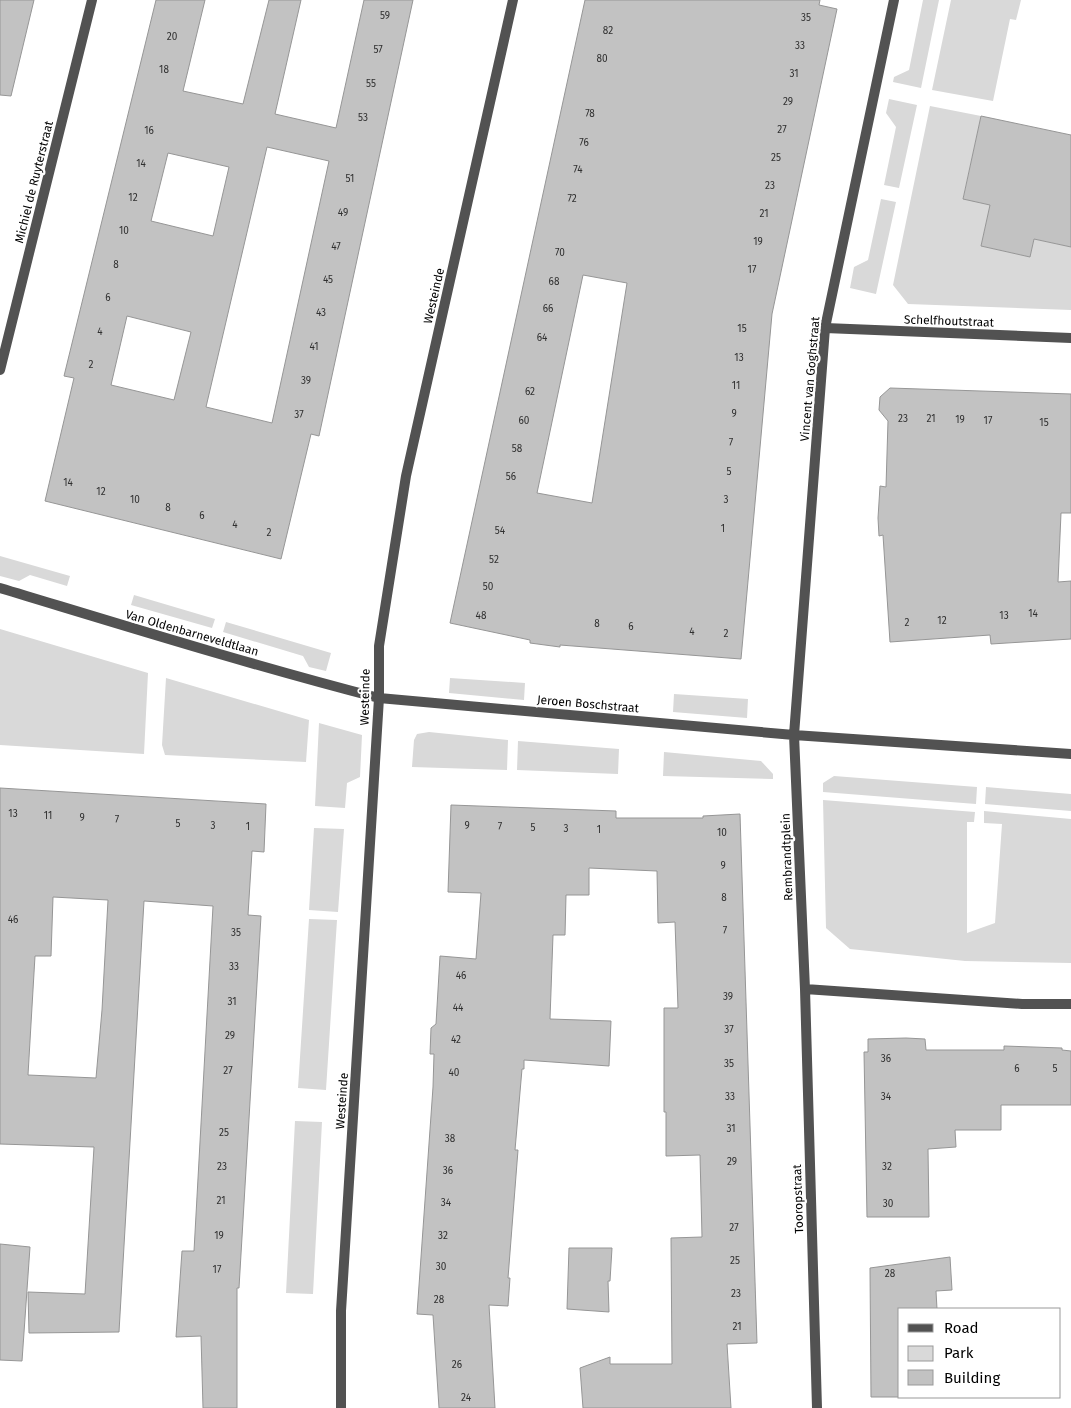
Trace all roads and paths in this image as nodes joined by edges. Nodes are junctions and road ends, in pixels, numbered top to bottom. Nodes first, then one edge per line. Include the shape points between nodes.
1 (92, 0) edge
2 (513, 0) edge
3 (894, 0) edge
4 (825, 328) junction
5 (1071, 338) edge
6 (0, 370) edge
7 (0, 588) edge
8 (379, 698) junction
9 (794, 735) junction
10 (1071, 754) edge
11 (805, 989) junction
12 (1071, 1004) edge
13 (342, 1408) edge
14 (817, 1408) edge

1 - 6 street, Michiel de Ruyterstraat
2 - 8 street, Westeinde via 406,476 379,646
3 - 4 street, Vincent van Goghstraat
4 - 5 street, Schelfhoutstraat
4 - 9 street, Vincent van Goghstraat
7 - 8 street, Van Oldenbarneveldtlaan
8 - 9 street, Jeroen Boschstraat
8 - 13 street, Westeinde via 342,1302
9 - 10 street
9 - 11 street, Rembrandtplein
11 - 12 street via 1022,1004
11 - 14 street, Tooropstraat

